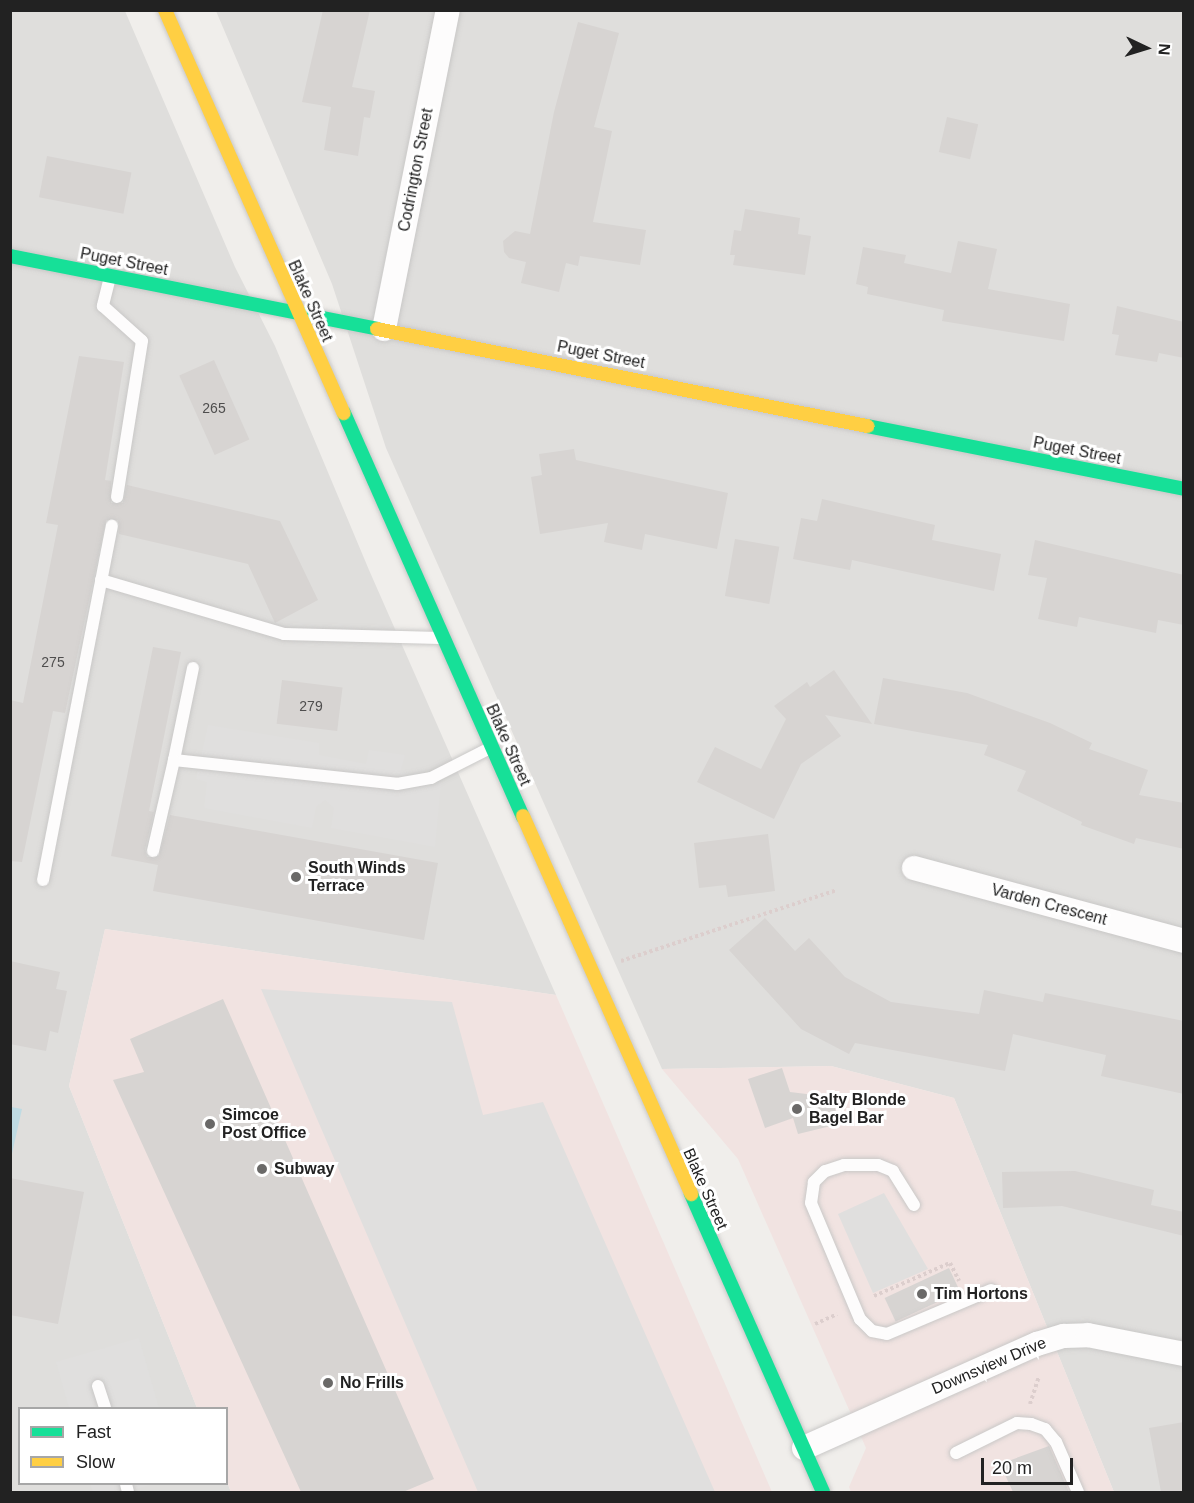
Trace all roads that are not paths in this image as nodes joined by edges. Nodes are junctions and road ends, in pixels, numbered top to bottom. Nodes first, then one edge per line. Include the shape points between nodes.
1 (165, 10) edge
2 (448, 10) edge
3 (10, 256) edge
4 (110, 276) junction
5 (297, 313) junction
6 (384, 329) junction
7 (1184, 489) edge
8 (117, 497) dead end
9 (112, 526) dead end
10 (101, 580) junction
11 (442, 638) junction
12 (193, 668) dead end
13 (491, 747) junction
14 (174, 760) junction
15 (153, 851) dead end
16 (914, 868) dead end
17 (43, 880) dead end
18 (1184, 940) edge
19 (915, 1205) dead end
20 (991, 1290) dead end
21 (1184, 1354) edge
22 (98, 1386) dead end
23 (105, 1407) edge
24 (804, 1448) junction
25 (956, 1453) dead end
26 (823, 1492) edge
27 (1078, 1492) edge

1 - 5 main road, Blake Street
2 - 6 street, Codrington Street
3 - 4 main road, Puget Street
4 - 5 main road, Puget Street
4 - 8 lane via 103,306 142,341
5 - 6 main road, Puget Street
5 - 11 main road, Blake Street
6 - 7 main road, Puget Street
9 - 10 lane
10 - 11 lane via 284,634
10 - 17 lane
11 - 13 main road, Blake Street
12 - 14 lane
13 - 14 lane via 431,778 397,784
13 - 24 main road, Blake Street
14 - 15 lane
16 - 18 street, Varden Crescent
19 - 20 lane via 899,1177 878,1165 844,1165 825,1171 814,1182 811,1203 860,1319 872,1331 887,1334
21 - 24 street, Downsview Drive via 1088,1335 1064,1336 1018,1352
22 - 23 lane
24 - 26 main road, Blake Street
25 - 27 lane via 1017,1423 1038,1426 1056,1442

